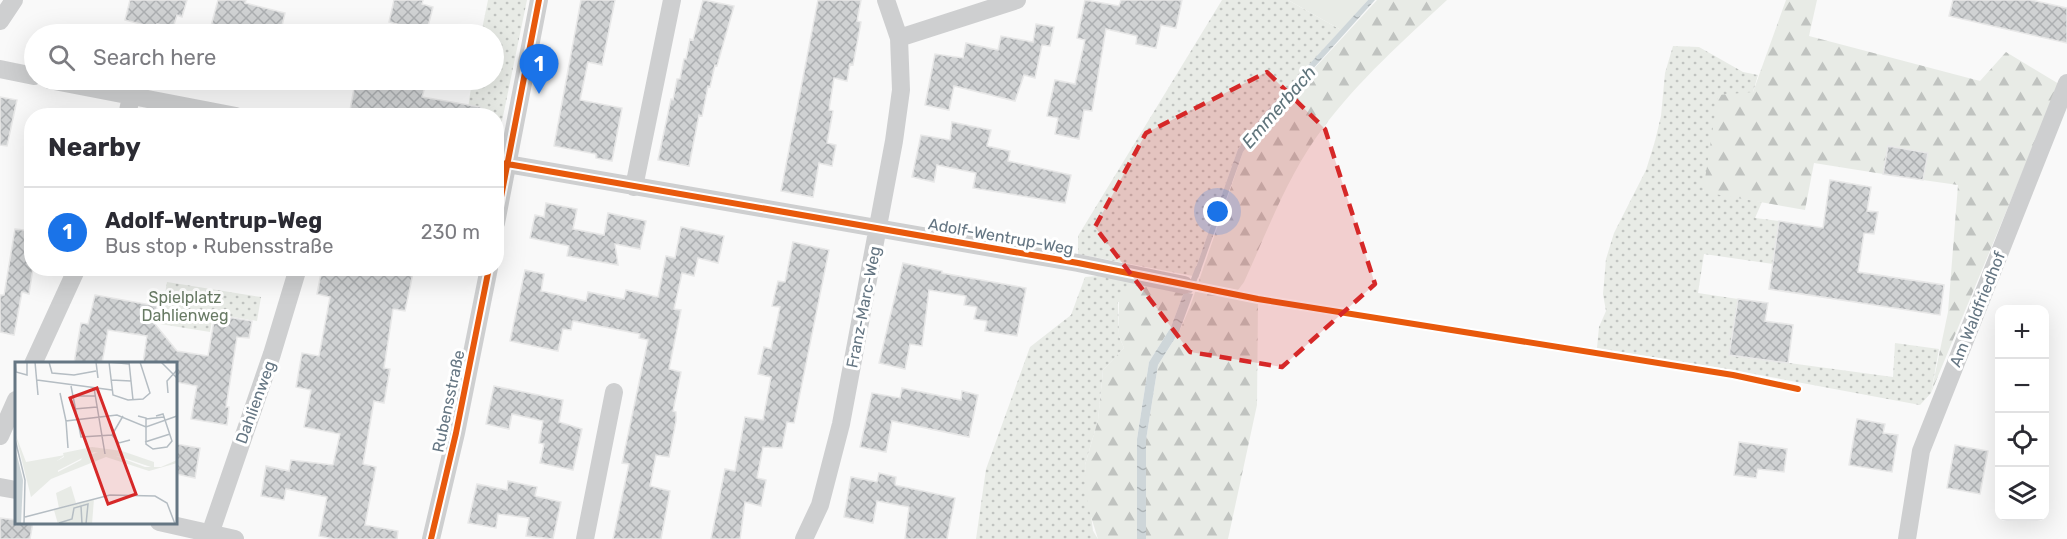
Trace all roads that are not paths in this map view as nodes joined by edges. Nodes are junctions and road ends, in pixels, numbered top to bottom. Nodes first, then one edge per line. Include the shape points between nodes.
1 (14, 0) edge
2 (539, 0) edge
3 (672, 0) edge
4 (886, 0) edge
5 (1017, 0) edge
6 (0, 21) edge
7 (899, 38) junction
8 (0, 69) edge
9 (24, 74) edge
10 (2067, 83) edge
11 (101, 90) edge
12 (131, 96) junction
13 (129, 108) edge
14 (194, 108) edge
15 (504, 154) edge
16 (504, 163) edge
17 (634, 187) junction
18 (877, 229) junction
19 (73, 276) edge
20 (296, 276) edge
21 (487, 276) edge
22 (1184, 285) dead end
23 (33, 362) edge
24 (614, 392) dead end
25 (15, 402) edge
26 (0, 436) edge
27 (0, 487) edge
28 (15, 490) edge
29 (168, 524) edge
30 (210, 534) junction
31 (808, 538) edge
32 (235, 539) edge
33 (431, 539) edge
34 (585, 539) edge
35 (1907, 539) edge

1 - 6 street
2 - 15 street
3 - 17 street
4 - 7 street, Franz-Marc-Weg
5 - 7 street
7 - 18 street, Franz-Marc-Weg via 901,90
8 - 9 street
10 - 35 street, Am Waldfriedhof via 1921,451
11 - 12 street
12 - 13 street
12 - 14 street
16 - 17 street, Adolf-Wentrup-Weg
17 - 18 street, Adolf-Wentrup-Weg
18 - 22 street, Adolf-Wentrup-Weg
18 - 31 street, Franz-Marc-Weg via 841,424
19 - 23 street
20 - 30 street, Dahlienweg
21 - 33 street, Rubensstraße
24 - 34 street
25 - 26 street
27 - 28 street
29 - 30 street
30 - 32 street

